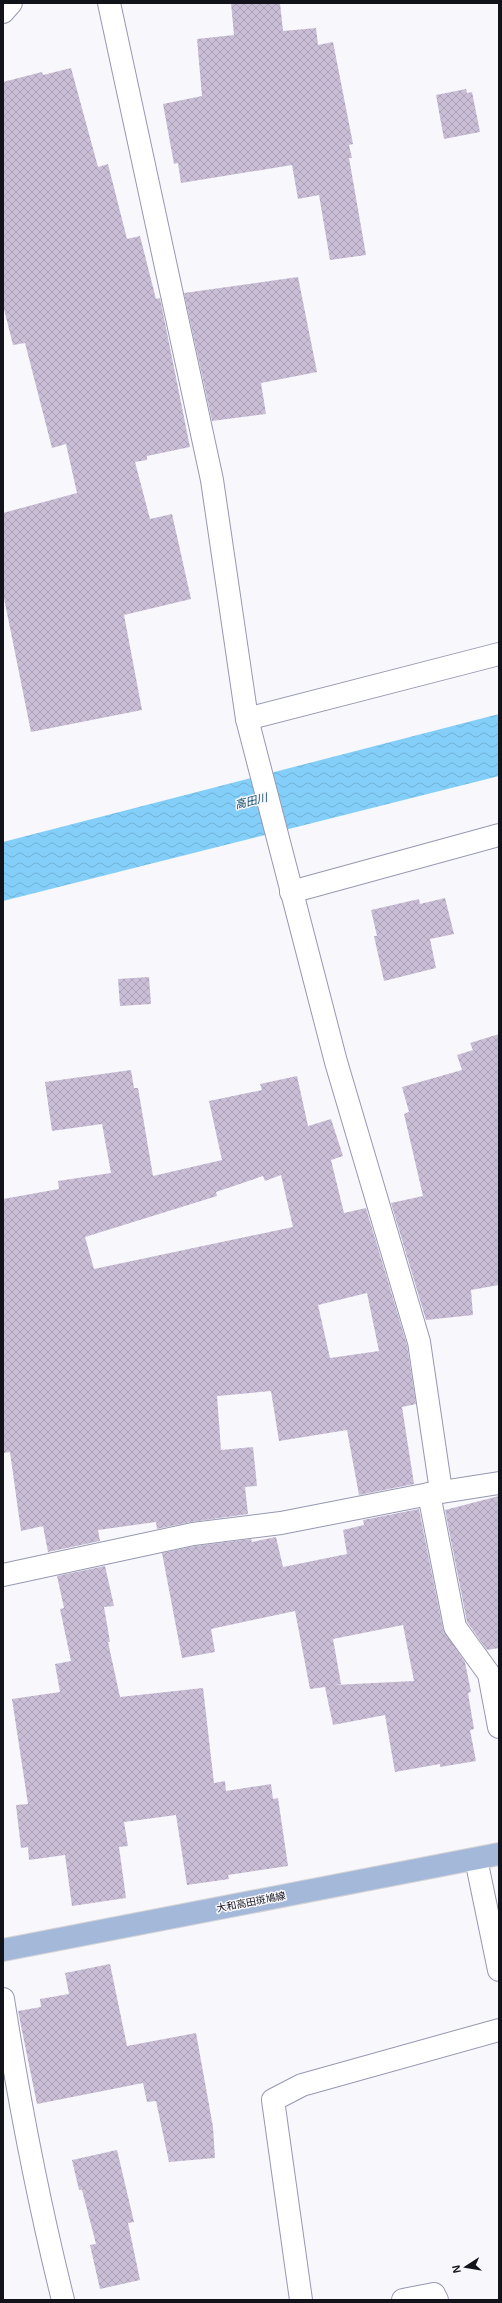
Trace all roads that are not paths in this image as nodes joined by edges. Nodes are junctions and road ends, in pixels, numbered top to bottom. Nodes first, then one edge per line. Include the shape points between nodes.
1 (11, 3) edge
2 (110, 3) edge
3 (3, 12) edge
4 (499, 654) edge
5 (247, 719) junction
6 (499, 835) edge
7 (291, 892) junction
8 (499, 1483) edge
9 (435, 1492) junction
10 (3, 1576) edge
11 (499, 1727) edge
12 (499, 1854) edge
13 (476, 1859) junction
14 (3, 1950) edge
15 (499, 1970) edge
16 (3, 1999) edge
17 (499, 2030) edge
18 (63, 2300) edge
19 (301, 2300) edge
20 (403, 2300) edge
21 (437, 2300) edge

1 - 3 street
2 - 5 street via 212,480
4 - 5 street
5 - 7 street
6 - 7 street
7 - 9 street via 336,1062 419,1342
8 - 9 street
9 - 10 street via 281,1523 166,1539
9 - 11 street via 455,1626 489,1674
12 - 13 main road, 大和高田斑鳩線
13 - 14 main road, 大和高田斑鳩線
13 - 15 street
16 - 18 street via 32,2163
17 - 19 street via 302,2084 272,2100
20 - 21 street via 434,2294

